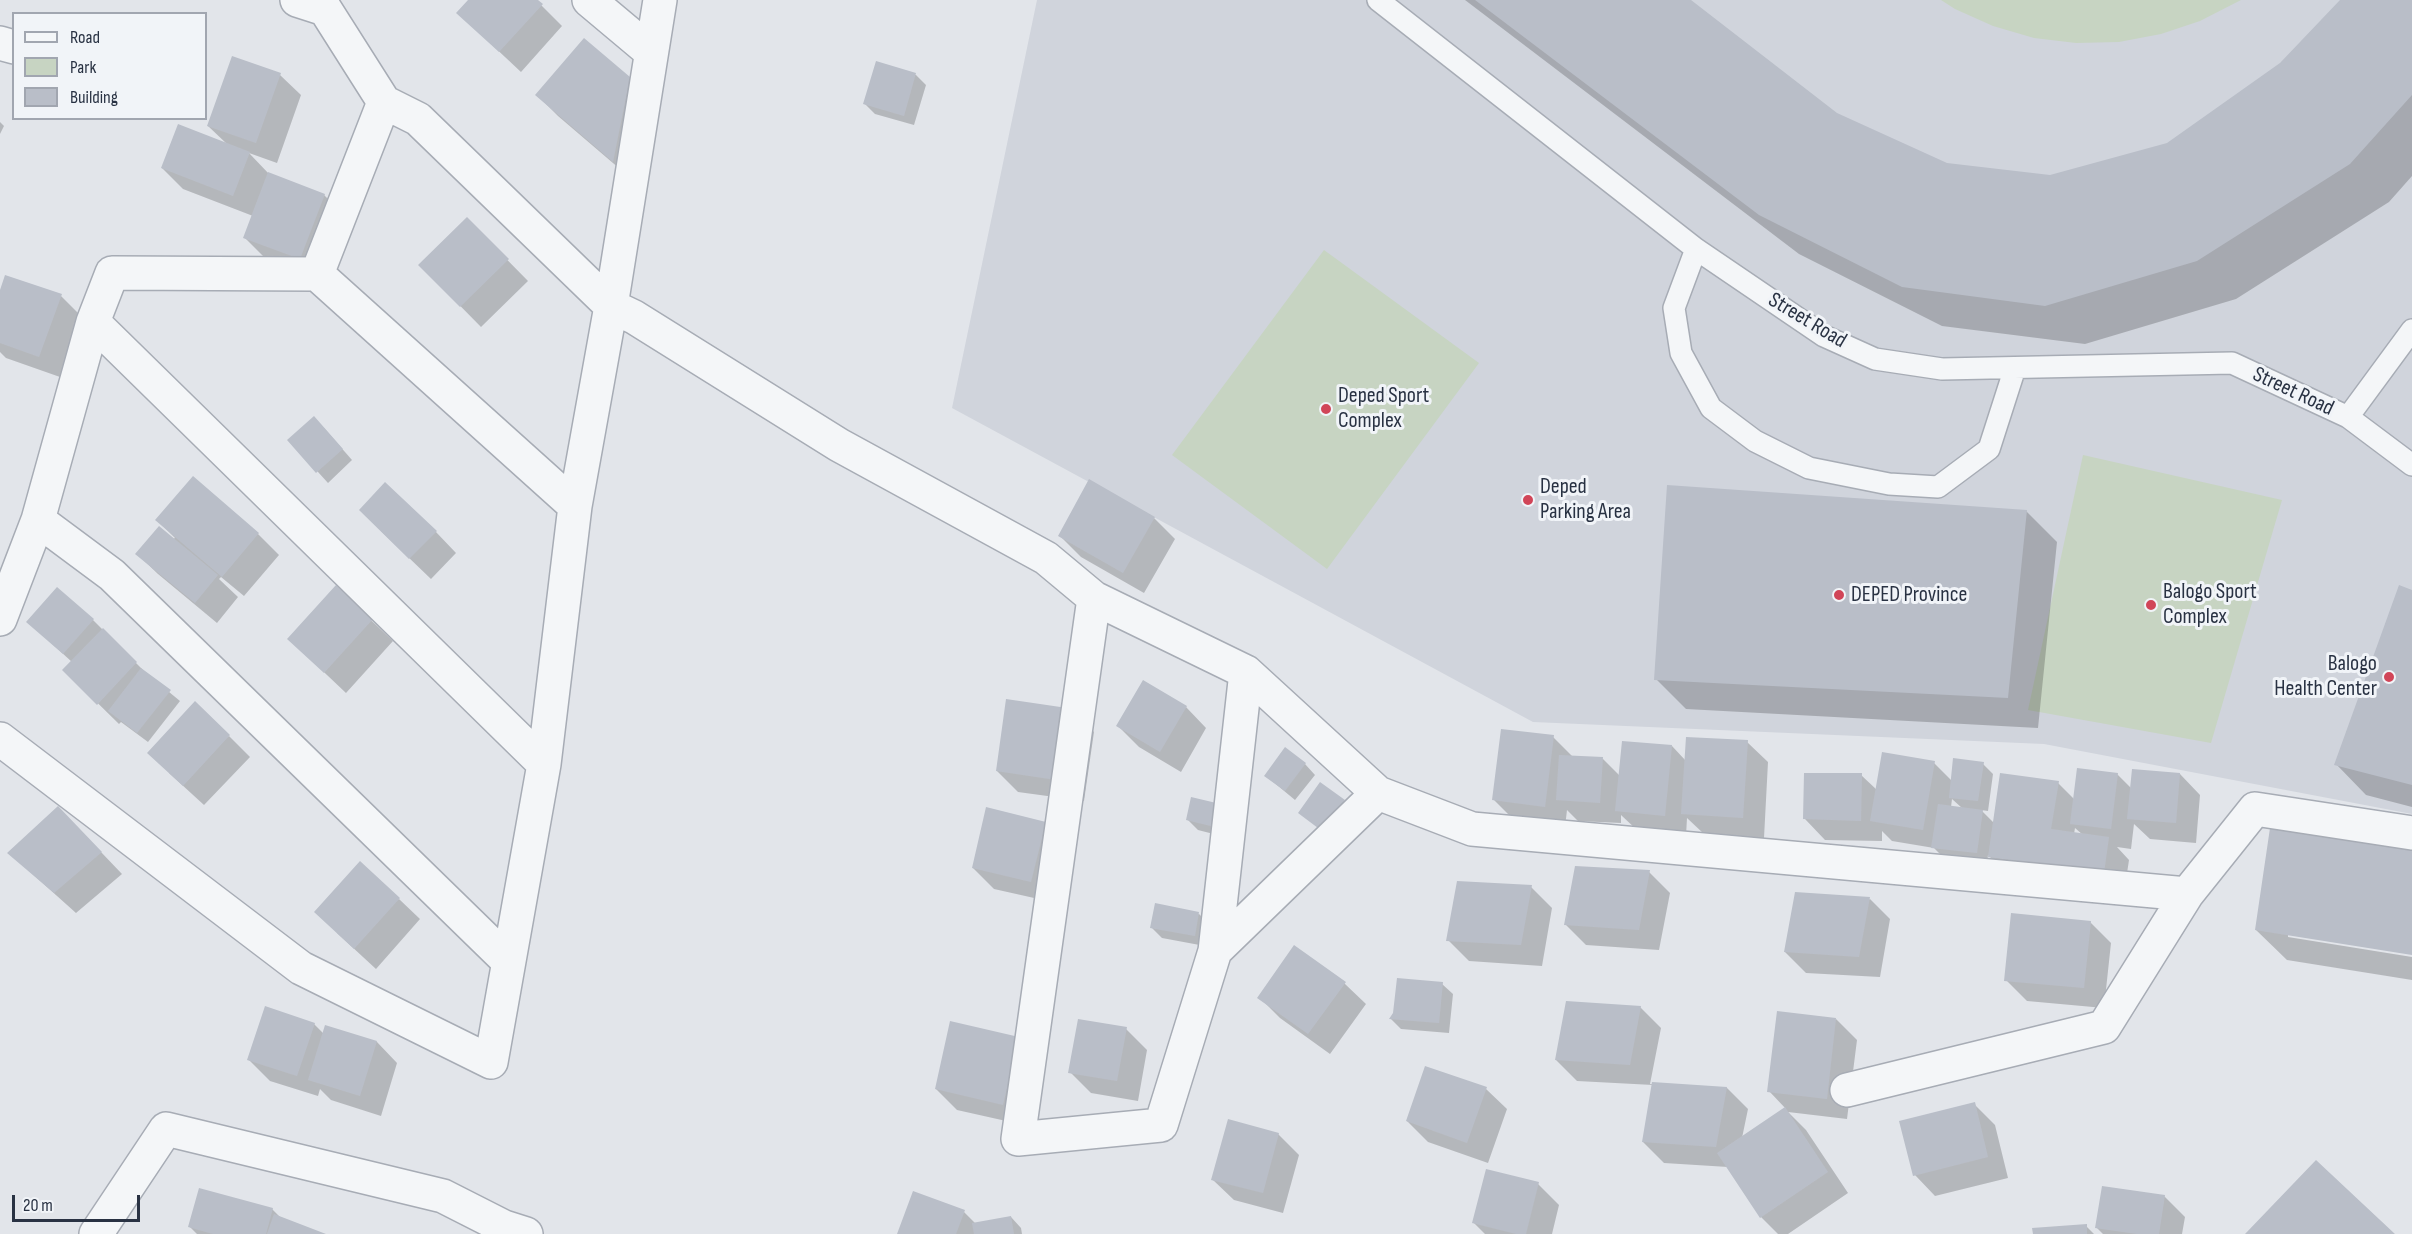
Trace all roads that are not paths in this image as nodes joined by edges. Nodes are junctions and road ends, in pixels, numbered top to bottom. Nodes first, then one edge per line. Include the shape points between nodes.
1 (297, 0) edge
2 (589, 0) edge
3 (660, 0) edge
4 (1378, 0) edge
5 (651, 52) junction
6 (384, 102) junction
7 (1696, 249) junction
8 (317, 274) junction
9 (610, 306) junction
10 (93, 322) junction
11 (2412, 330) edge
12 (2015, 368) junction
13 (2348, 417) junction
14 (2412, 465) edge
15 (575, 506) junction
16 (38, 520) junction
17 (1094, 598) junction
18 (0, 620) edge
19 (1246, 672) junction
20 (0, 739) edge
21 (544, 765) junction
22 (1378, 794) junction
23 (2412, 833) edge
24 (2187, 894) junction
25 (1215, 951) junction
26 (508, 960) junction
27 (1847, 1090) dead end
28 (96, 1234) edge
29 (526, 1234) edge

1 - 6 street via 325,9
2 - 5 street
3 - 5 street
4 - 7 lane, Street Road
5 - 9 street
6 - 8 street
6 - 9 street via 418,119
7 - 12 lane, Street Road via 1824,336 1875,359 1942,369
7 - 12 lane via 1674,308 1682,353 1711,408 1755,441 1809,468 1889,484 1938,487 1989,449
8 - 10 street via 112,273
8 - 15 street
9 - 15 street
9 - 17 street via 634,317 839,445 1046,558
10 - 16 street
10 - 21 street
11 - 13 lane
12 - 13 lane, Street Road via 2232,363
13 - 14 lane, Street Road
15 - 21 street
16 - 18 street
16 - 26 street via 112,574
17 - 19 street
17 - 25 street via 1018,1139 1161,1125
19 - 22 street
19 - 25 street
20 - 26 street via 301,968 491,1062
21 - 26 street
22 - 24 street via 1472,829
22 - 25 street
23 - 24 street via 2255,810
24 - 27 street via 2104,1027
28 - 29 street via 166,1129 443,1196

